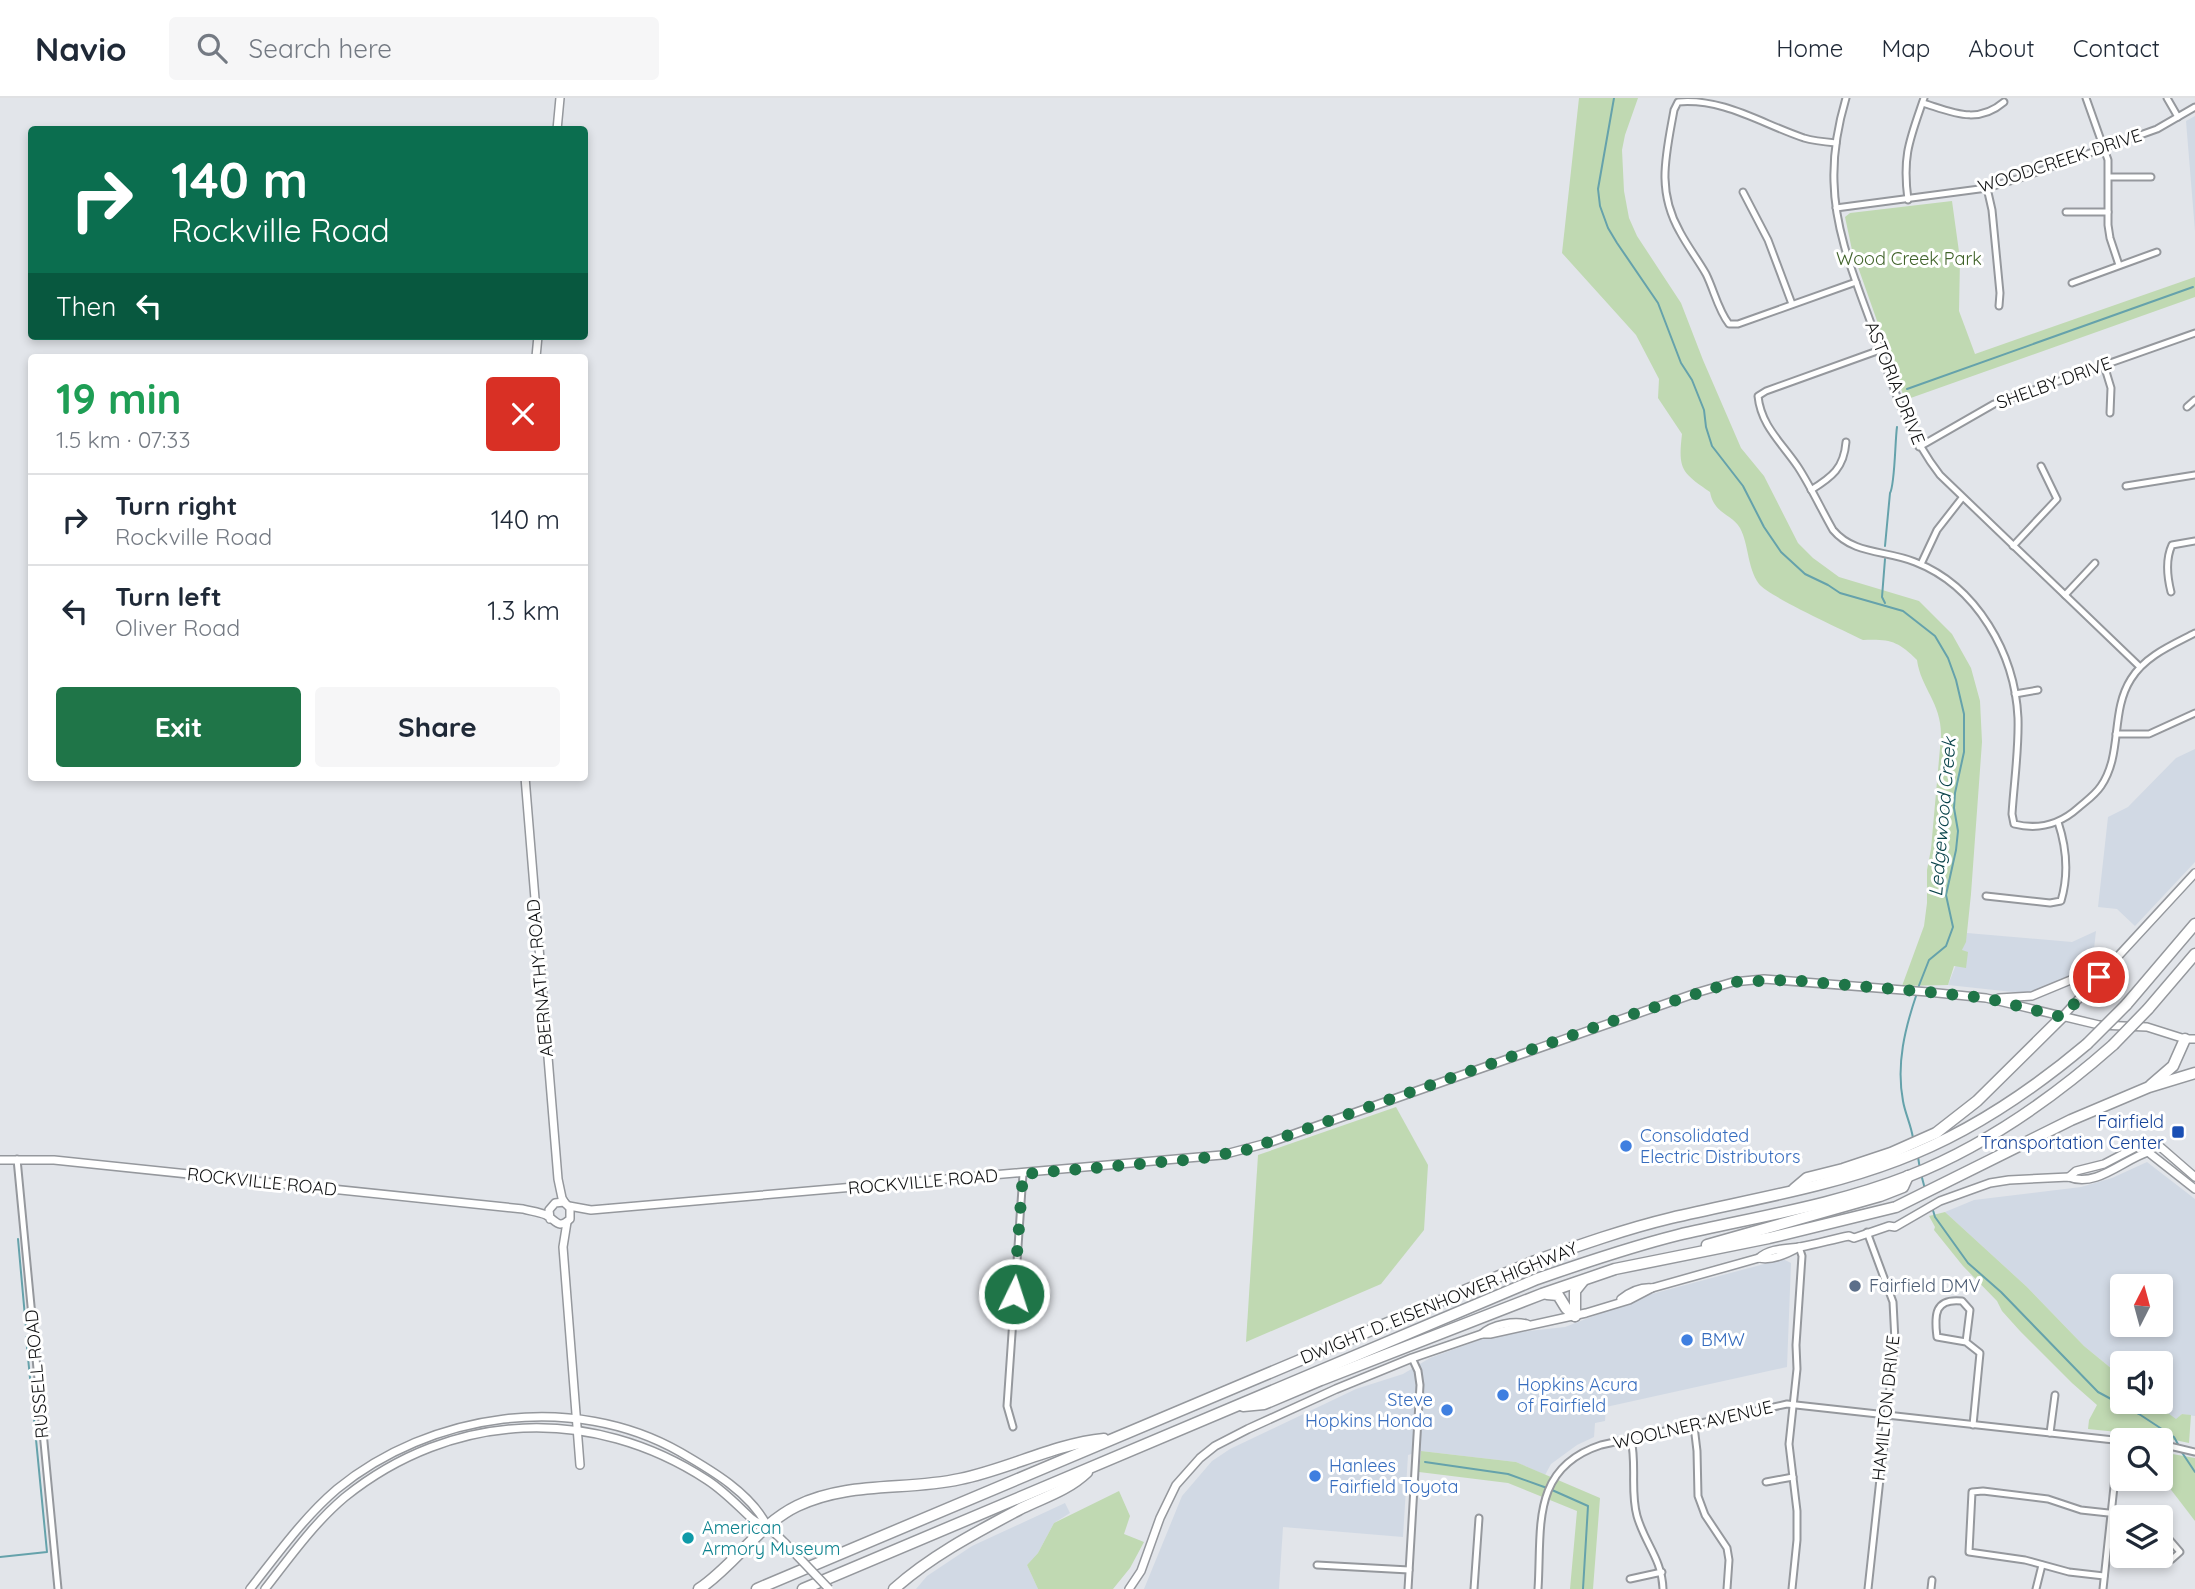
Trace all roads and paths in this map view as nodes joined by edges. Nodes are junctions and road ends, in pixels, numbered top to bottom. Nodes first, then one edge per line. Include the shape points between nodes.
1 (560, 98) edge
2 (1846, 98) edge
3 (2086, 98) edge
4 (2167, 98) edge
5 (1923, 100) edge
6 (2004, 102) dead end
7 (2195, 107) edge
8 (2178, 117) junction
9 (557, 126) edge
10 (1836, 143) junction
11 (2104, 149) junction
12 (2109, 177) junction
13 (2151, 177) dead end
14 (1987, 188) junction
15 (1743, 192) dead end
16 (1908, 200) junction
17 (1836, 208) junction
18 (2066, 212) dead end
19 (2108, 212) junction
20 (2157, 252) dead end
21 (2119, 265) junction
22 (1856, 282) junction
23 (2072, 283) dead end
24 (1792, 304) junction
25 (1999, 306) dead end
26 (2195, 333) edge
27 (1880, 350) junction
28 (2104, 365) junction
29 (2195, 400) edge
30 (2187, 407) dead end
31 (2110, 413) dead end
32 (1846, 442) dead end
33 (1919, 447) junction
34 (2041, 466) dead end
35 (2195, 475) edge
36 (2126, 486) dead end
37 (1811, 490) junction
38 (1962, 498) junction
39 (2195, 541) edge
40 (2013, 546) junction
41 (2095, 563) dead end
42 (1921, 564) junction
43 (2171, 592) dead end
44 (2065, 595) junction
45 (2195, 633) edge
46 (2140, 667) junction
47 (2038, 690) dead end
48 (2015, 694) junction
49 (2195, 713) edge
50 (2116, 734) junction
51 (525, 781) edge
52 (2058, 822) junction
53 (2195, 873) edge
54 (1986, 896) dead end
55 (2195, 924) edge
56 (2195, 954) edge
57 (2113, 962) junction
58 (1986, 998) junction
59 (2062, 1017) junction
60 (2190, 1039) edge
61 (2195, 1047) edge
62 (2195, 1073) edge
63 (2149, 1087) junction
64 (1922, 1145) junction
65 (17, 1159) junction
66 (0, 1160) edge
67 (1023, 1174) junction
68 (1908, 1176) junction
69 (2069, 1177) junction
70 (2195, 1177) edge
71 (558, 1179) junction
72 (2195, 1189) edge
73 (552, 1205) junction
74 (568, 1205) junction
75 (523, 1209) junction
76 (591, 1210) junction
77 (553, 1221) junction
78 (568, 1221) junction
79 (1867, 1232) junction
80 (563, 1247) junction
81 (1800, 1247) junction
82 (1663, 1259) junction
83 (1586, 1279) junction
84 (1542, 1294) junction
85 (1575, 1316) junction
86 (1966, 1342) junction
87 (1412, 1358) junction
88 (2054, 1395) dead end
89 (1793, 1405) junction
90 (1236, 1407) junction
91 (1885, 1415) junction
92 (577, 1419) junction
93 (1973, 1425) junction
94 (1694, 1426) junction
95 (1013, 1427) dead end
96 (578, 1430) junction
97 (2050, 1433) junction
98 (1115, 1438) junction
99 (1631, 1439) junction
100 (2110, 1439) edge
101 (2173, 1447) edge
102 (2195, 1452) edge
103 (580, 1465) dead end
104 (1089, 1469) junction
105 (1793, 1478) junction
106 (1766, 1482) dead end
107 (2110, 1512) edge
108 (1479, 1518) dead end
109 (767, 1526) junction
110 (2110, 1528) edge
111 (2173, 1544) edge
112 (2173, 1558) edge
113 (2042, 1565) junction
114 (1317, 1566) dead end
115 (1409, 1570) junction
116 (1662, 1572) junction
117 (2104, 1576) junction
118 (1630, 1580) dead end
119 (1931, 1580) dead end
120 (58, 1589) edge
121 (250, 1589) edge
122 (264, 1589) edge
123 (699, 1589) edge
124 (757, 1589) edge
125 (803, 1589) edge
126 (830, 1589) edge
127 (894, 1589) edge
128 (1129, 1589) edge
129 (1408, 1589) edge
130 (1474, 1589) edge
131 (1538, 1589) edge
132 (1663, 1589) edge
133 (1727, 1589) edge
134 (1792, 1589) edge
135 (1868, 1589) edge
136 (1931, 1589) edge
137 (2036, 1589) edge
138 (2103, 1589) edge

1 - 9 main road
2 - 10 street, ASTORIA DRIVE
3 - 11 street
4 - 8 street
5 - 6 street via 1962,115 1993,112
5 - 16 street via 1905,157
7 - 8 street, WOODCREEK DRIVE
8 - 11 street, WOODCREEK DRIVE via 2157,130
10 - 17 street, ASTORIA DRIVE
10 - 24 street via 1802,137 1721,107 1687,101 1678,102 1674,110 1665,194 1724,317 1729,324 1738,324
11 - 12 street
11 - 14 street, WOODCREEK DRIVE
12 - 13 street
12 - 19 street
14 - 16 street, WOODCREEK DRIVE
14 - 25 street
15 - 24 street via 1768,240
16 - 17 street, WOODCREEK DRIVE
17 - 22 street, ASTORIA DRIVE
18 - 19 street
19 - 21 street
20 - 21 street
21 - 23 street
22 - 24 street
22 - 27 street, ASTORIA DRIVE
26 - 28 street, SHELBY DRIVE
27 - 33 street, ASTORIA DRIVE
27 - 37 street via 1758,396 1766,424
28 - 31 street via 2111,388
28 - 33 street, SHELBY DRIVE via 1994,404
29 - 30 street
32 - 37 street via 1840,468
33 - 38 street, ASTORIA DRIVE
34 - 40 street via 2057,499
35 - 36 street
37 - 42 street via 1833,530 1849,544
38 - 40 street, ASTORIA DRIVE
38 - 42 street via 1937,530
39 - 43 street via 2172,545 2167,575
40 - 44 street, ASTORIA DRIVE
41 - 44 street
42 - 48 street via 1947,580 1980,613 2002,651
44 - 46 street, ASTORIA DRIVE
45 - 46 street
46 - 50 street via 2120,703
47 - 48 street
48 - 52 street via 2014,824 2034,827
49 - 50 street via 2150,734
50 - 52 street via 2111,765 2101,786
51 - 71 main road, ABERNATHY ROAD
52 - 54 street via 2067,860 2061,901
53 - 57 main road
55 - 64 highway, DWIGHT D. EISENHOWER HIGHWAY, bridge via 2087,1044 2000,1109
56 - 68 highway, DWIGHT D. EISENHOWER HIGHWAY, bridge via 2113,1045 2064,1087 2015,1121
57 - 58 main road via 2032,996
57 - 59 main road
58 - 59 main road, ROCKVILLE ROAD
58 - 67 main road, ROCKVILLE ROAD via 1790,980 1733,982 1246,1150 1197,1159
59 - 60 main road, ROCKVILLE ROAD via 2099,1025 2147,1027
59 - 64 highway via 1977,1101
60 - 61 main road
60 - 63 highway via 2173,1066
62 - 63 highway
63 - 82 highway via 2071,1120 1896,1207
64 - 98 highway, DWIGHT D. EISENHOWER HIGHWAY via 1846,1178 1670,1219 1535,1261
65 - 66 main road, ROCKVILLE ROAD
65 - 75 main road, ROCKVILLE ROAD
65 - 120 street, RUSSELL ROAD
67 - 76 main road, ROCKVILLE ROAD
67 - 95 street via 1007,1406
68 - 82 highway via 1903,1188 1880,1196
68 - 90 highway, DWIGHT D. EISENHOWER HIGHWAY via 1570,1267
69 - 70 main road via 2150,1142
69 - 72 main road via 2078,1181 2093,1178 2148,1152
69 - 79 main road via 1990,1183 1940,1201 1895,1227
71 - 73 main road, ABERNATHY ROAD
71 - 74 main road, ABERNATHY ROAD
73 - 74 main road
73 - 75 main road, ROCKVILLE ROAD
73 - 77 main road
74 - 76 main road, ROCKVILLE ROAD
74 - 78 main road via 572,1213
75 - 77 main road, ROCKVILLE ROAD
76 - 78 main road, ROCKVILLE ROAD
77 - 78 main road
77 - 80 main road
78 - 80 main road
79 - 81 main road
79 - 91 street, HAMILTON DRIVE via 1894,1310 1895,1340
80 - 92 main road
81 - 85 main road via 1764,1253
81 - 89 street
82 - 83 highway
83 - 84 highway
83 - 85 highway via 1575,1291
84 - 85 highway via 1558,1295
84 - 90 highway via 1264,1404
85 - 87 main road via 1488,1328
86 - 86 street via 1970,1310 1962,1301 1943,1302 1937,1337
86 - 93 street via 1980,1353
87 - 115 street via 1420,1385
87 - 128 main road via 1248,1429 1200,1458 1167,1502 1141,1571
88 - 97 street
89 - 91 street, WOOLNER AVENUE
89 - 94 street, WOOLNER AVENUE
89 - 105 street via 1789,1444
90 - 104 highway, DWIGHT D. EISENHOWER HIGHWAY
91 - 93 street, WOOLNER AVENUE
91 - 135 street, HAMILTON DRIVE
92 - 96 main road
92 - 109 main road via 661,1441 715,1474 761,1513
92 - 121 main road via 483,1422 400,1449 326,1499
93 - 97 street, WOOLNER AVENUE
94 - 99 street, WOOLNER AVENUE
94 - 133 street via 1698,1496 1727,1548
96 - 103 main road
96 - 109 main road via 677,1462
96 - 122 main road via 534,1426 484,1431 404,1459 334,1508
97 - 100 street, WOOLNER AVENUE
98 - 109 highway via 1082,1441 958,1480 830,1494 797,1506
98 - 124 highway, DWIGHT D. EISENHOWER HIGHWAY
99 - 116 street via 1637,1517
99 - 131 street, WOOLNER AVENUE via 1590,1449 1554,1478 1545,1499
101 - 102 street
104 - 125 highway, DWIGHT D. EISENHOWER HIGHWAY
104 - 127 highway via 1073,1485 944,1551
105 - 106 street
105 - 134 street via 1797,1540
107 - 113 street via 2081,1510 2048,1499 1972,1492 1969,1552
108 - 130 street
109 - 123 highway
109 - 126 main road, bridge
110 - 117 street
111 - 112 street via 2180,1552
113 - 117 street
113 - 137 street
114 - 115 street
115 - 129 street
116 - 118 street
116 - 132 street
117 - 138 street
119 - 136 street

